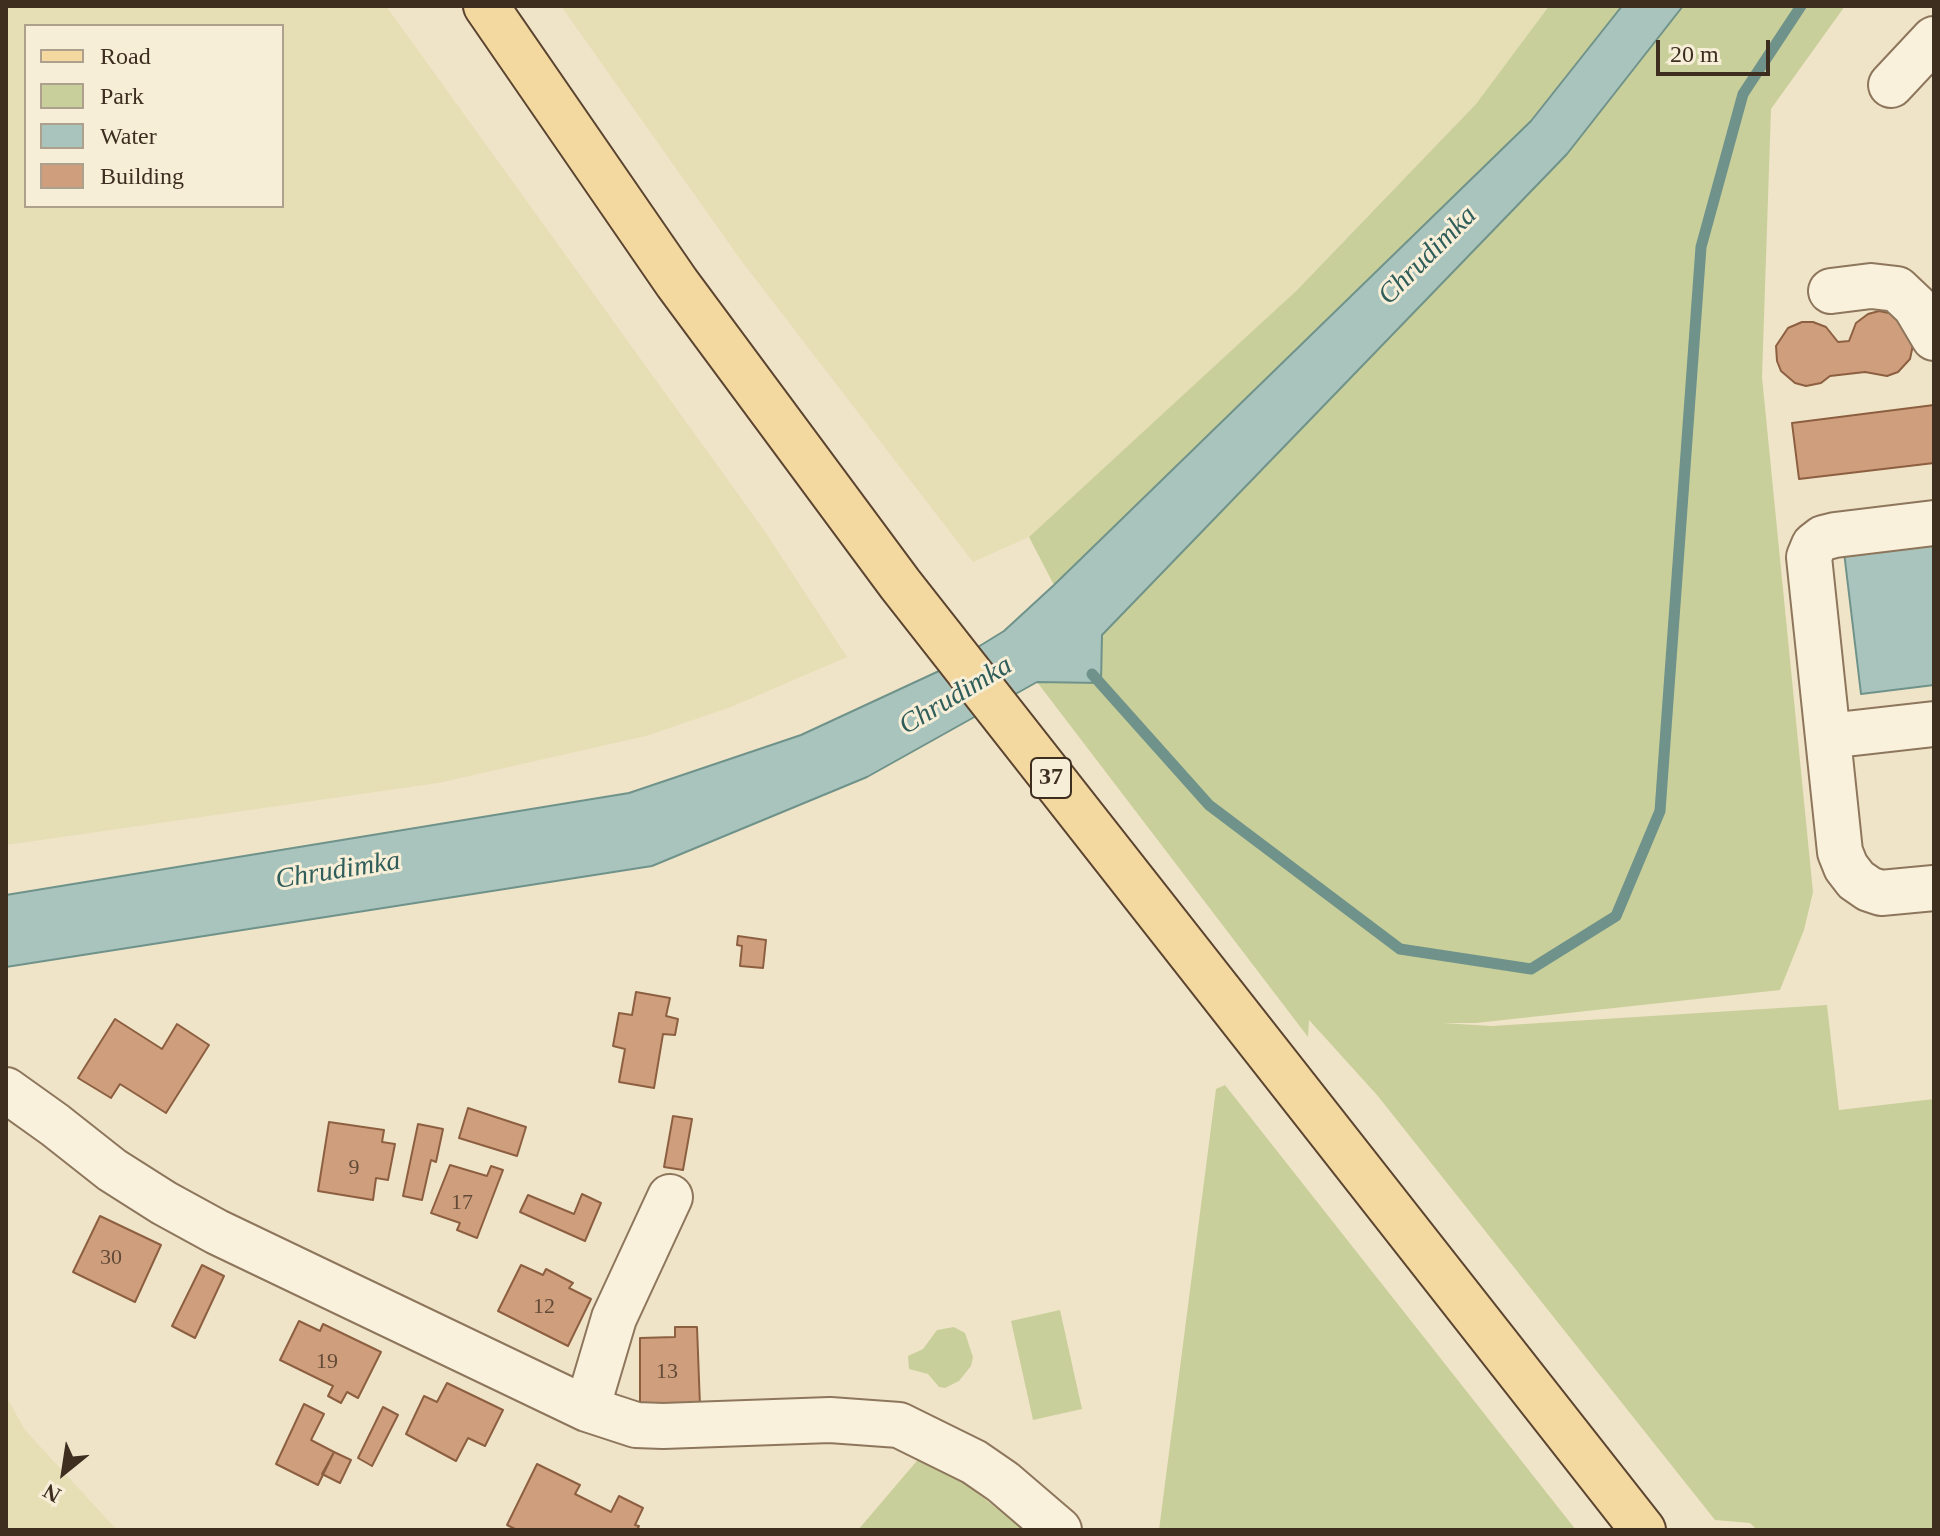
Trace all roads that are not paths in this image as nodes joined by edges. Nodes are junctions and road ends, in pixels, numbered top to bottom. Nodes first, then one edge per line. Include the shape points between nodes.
1 (486, 6) edge
2 (1934, 39) edge
3 (1891, 85) dead end
4 (1831, 291) dead end
5 (1934, 338) edge
6 (1934, 523) edge
7 (1934, 724) edge
8 (1828, 736) junction
9 (1934, 888) edge
10 (6, 1090) edge
11 (670, 1197) dead end
12 (587, 1409) junction
13 (1059, 1530) edge
14 (1643, 1530) edge

1 - 14 main road, 37 via 677,283 900,584
2 - 3 street
4 - 5 street via 1897,289 1915,306
6 - 8 street via 1835,535 1814,545 1809,571
7 - 8 street
8 - 9 street via 1846,867 1856,880 1881,893
10 - 12 street via 133,1185 217,1232
11 - 12 street via 614,1318
12 - 13 street via 636,1425 830,1420 899,1425 974,1462

